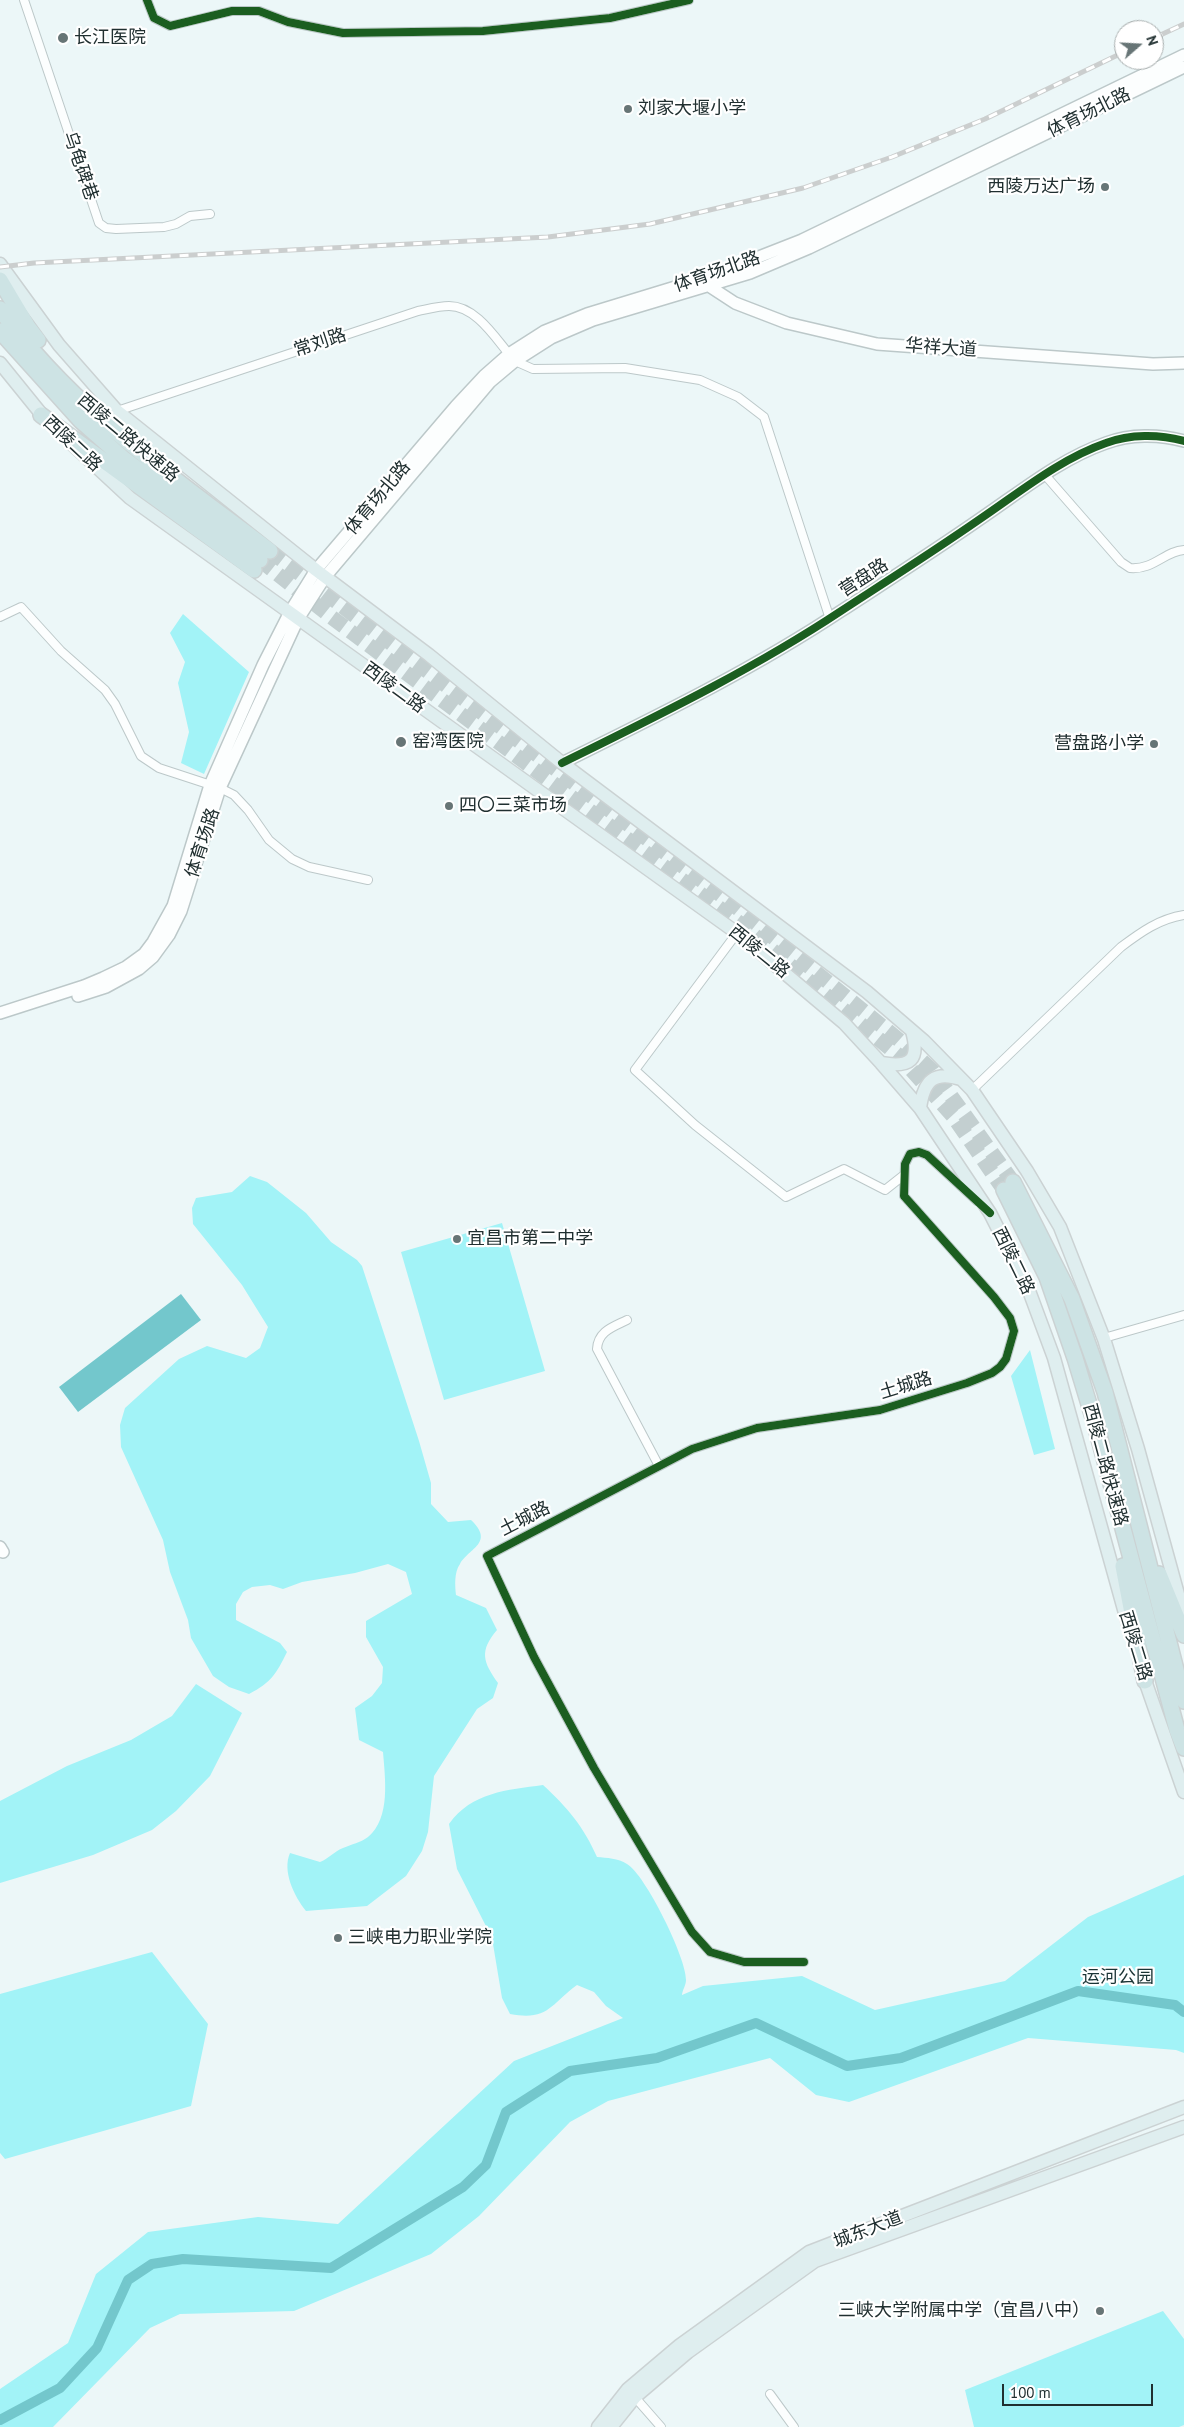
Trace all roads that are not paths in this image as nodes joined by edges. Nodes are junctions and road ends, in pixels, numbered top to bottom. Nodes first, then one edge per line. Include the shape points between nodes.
1 (24, 0) edge
2 (147, 0) edge
3 (688, 0) edge
4 (1184, 55) edge
5 (1184, 67) edge
6 (210, 214) dead end
7 (0, 264) edge
8 (0, 280) edge
9 (709, 286) junction
10 (1, 310) edge
11 (0, 331) edge
12 (512, 357) junction
13 (0, 363) edge
14 (1184, 363) edge
15 (117, 410) junction
16 (40, 414) junction
17 (124, 440) junction
18 (1184, 441) edge
19 (1045, 474) junction
20 (1184, 550) edge
21 (261, 561) junction
22 (320, 573) junction
23 (294, 615) junction
24 (0, 617) edge
25 (830, 619) junction
26 (562, 763) junction
27 (216, 786) junction
28 (368, 880) dead end
29 (1184, 915) edge
30 (737, 933) junction
31 (0, 1013) edge
32 (0, 1021) edge
33 (912, 1031) junction
34 (881, 1063) junction
35 (961, 1079) junction
36 (972, 1090) junction
37 (920, 1108) junction
38 (904, 1175) junction
39 (990, 1213) junction
40 (1184, 1315) edge
41 (627, 1320) dead end
42 (1104, 1338) junction
43 (1095, 1424) junction
44 (659, 1466) junction
45 (1135, 1509) junction
46 (1184, 1616) edge
47 (1157, 1628) junction
48 (1184, 1635) edge
49 (1145, 1681) junction
50 (1184, 1701) edge
51 (1184, 1748) edge
52 (1184, 1792) edge
53 (804, 1962) dead end
54 (1184, 2107) edge
55 (1184, 2127) edge
56 (632, 2393) junction
57 (770, 2394) dead end
58 (598, 2427) edge
59 (611, 2427) edge
60 (661, 2427) edge
61 (794, 2427) edge

1 - 6 street, 乌龟碑巷 via 99,223 116,229 164,227 190,216
2 - 3 street via 154,18 170,26 232,11 259,11 288,22 343,33 483,31 610,18
4 - 12 main road, 体育场北路 via 802,240 705,278 586,314 545,331
5 - 9 main road, 体育场北路 via 842,233 750,273
7 - 15 main road, 西陵二路 via 59,345
8 - 17 highway via 28,327
9 - 12 main road, 体育场北路 via 593,320
9 - 14 main road, 华祥大道 via 734,303 787,322 877,344 1153,364
10 - 17 highway, 西陵二路快速路 via 55,375
11 - 21 highway, 西陵二路快速路 via 81,421 116,453
12 - 15 street, 常刘路 via 470,312 450,306 418,311
12 - 22 main road, 体育场北路 via 487,379
12 - 25 street via 533,369 625,368 700,380 738,397 764,416
13 - 16 main road, 西陵二路
15 - 22 main road, 西陵二路
16 - 21 highway
16 - 23 main road, 西陵二路 via 130,498
17 - 21 highway, 西陵二路快速路
18 - 19 main road, 营盘路 via 1149,436 1120,439 1083,453
19 - 20 street via 1121,562 1130,568 1149,566
19 - 25 main road, 营盘路
22 - 23 main road, 体育场路
22 - 26 main road, 西陵二路 via 429,655
23 - 27 main road, 体育场路 via 263,664
23 - 30 main road, 西陵二路
24 - 27 street via 20,607 61,651 105,690 141,756 159,768
25 - 26 main road, 营盘路 via 716,686
26 - 33 main road, 西陵二路 via 868,992
27 - 28 street via 234,795 269,840 292,860
27 - 31 main road, 体育场路 via 172,906 144,954 126,967 84,986
27 - 32 main road, 体育场路 via 178,920 153,957 139,969 106,987
29 - 36 street via 1166,918 1121,947
30 - 34 main road, 西陵二路 via 844,1023
30 - 38 street via 635,1070 695,1125 786,1197 844,1169 884,1190
33 - 34 main road via 916,1050 913,1058 901,1065
33 - 35 main road, 西陵二路
34 - 37 main road, 西陵二路
35 - 36 main road, 西陵二路
35 - 37 main road via 948,1075 932,1079 924,1089
36 - 42 main road, 西陵二路 via 1060,1227
37 - 39 main road, 西陵二路
38 - 39 street, 土城路 via 910,1154 919,1152 935,1161
38 - 44 street, 土城路 via 904,1196 1010,1318 1014,1331 1006,1359 1000,1367 967,1383 880,1410 757,1428 692,1449
39 - 49 main road, 西陵二路 via 1028,1288 1054,1358
40 - 42 street
41 - 44 street via 602,1334 598,1349
42 - 46 main road, 西陵二路
43 - 45 highway, 西陵二路快速路 via 1047,1277 1009,1186 1072,1299 1105,1392
43 - 47 highway, 西陵二路快速路
43 - 49 highway
44 - 53 street, 土城路 via 487,1556 548,1683 594,1768 692,1932 710,1952 744,1962
45 - 47 highway, 西陵二路快速路
45 - 48 highway
47 - 50 highway, 西陵二路快速路
47 - 51 highway, 西陵二路快速路 via 1177,1730
49 - 52 main road, 西陵二路
54 - 56 main road, 城东大道 via 809,2252 680,2345
55 - 56 main road, 城东大道 via 815,2261
56 - 58 main road, 城东大道
56 - 59 main road, 城东大道
56 - 60 street
57 - 61 street

